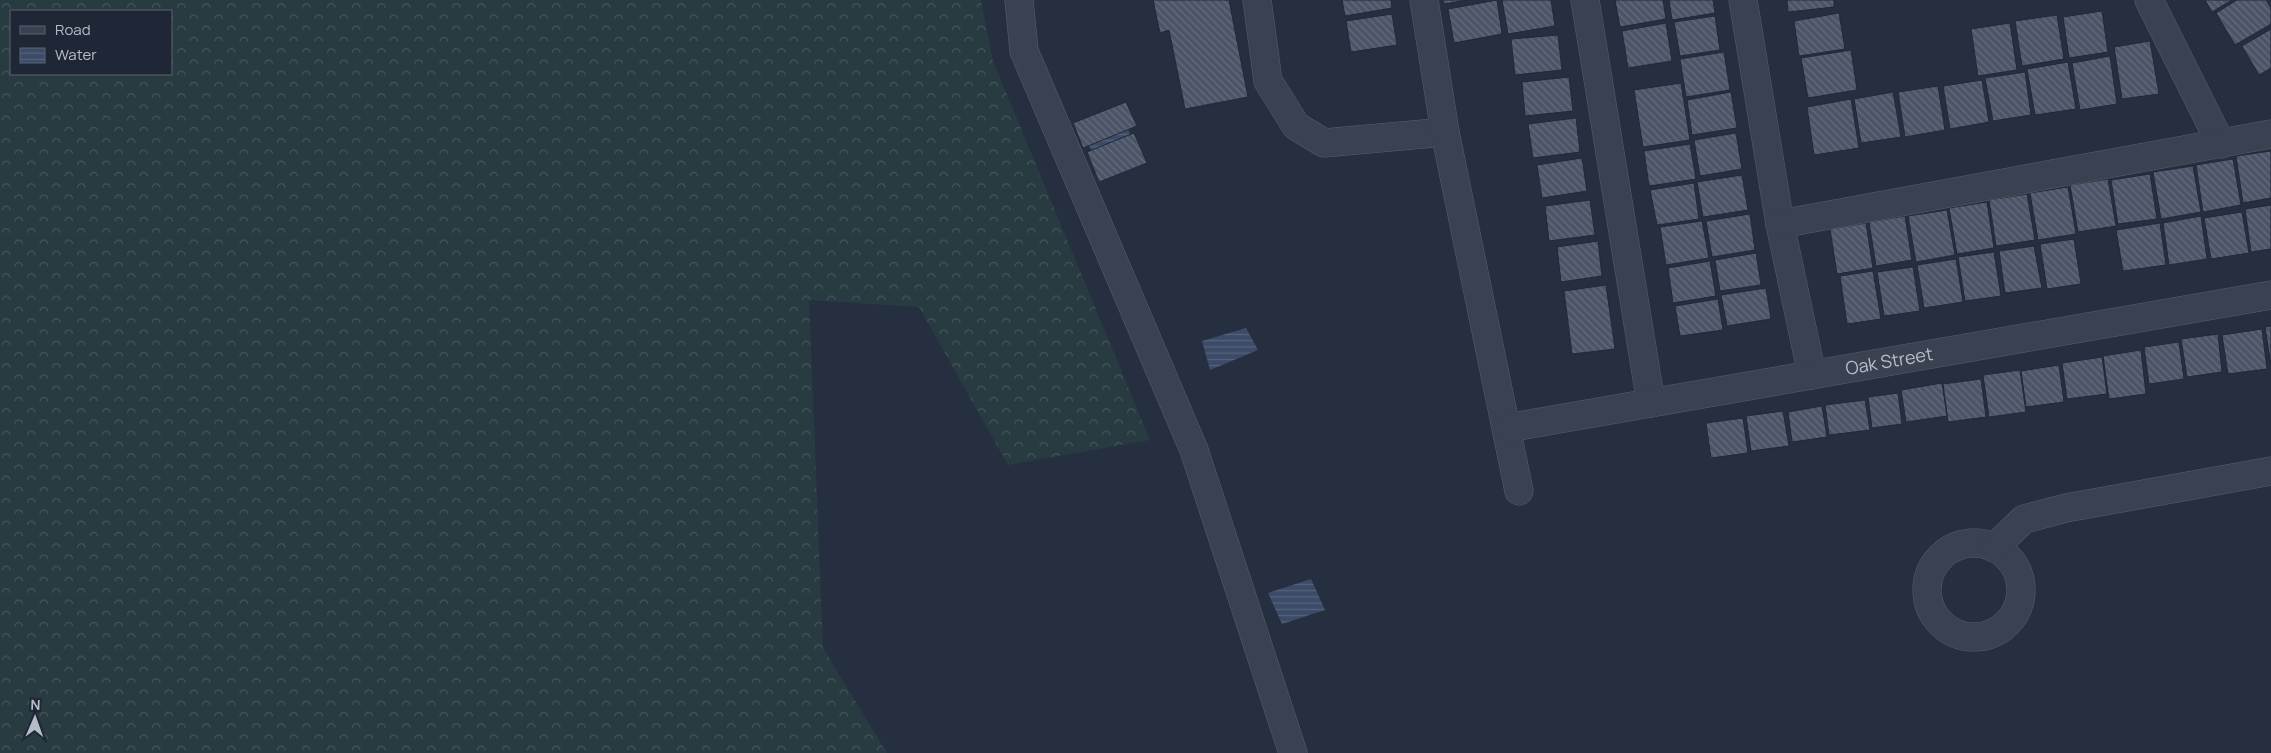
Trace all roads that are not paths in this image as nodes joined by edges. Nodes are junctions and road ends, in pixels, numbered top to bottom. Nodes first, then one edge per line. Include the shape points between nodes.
1 (1018, 0) edge
2 (1257, 0) edge
3 (1424, 0) edge
4 (1584, 0) edge
5 (1743, 0) edge
6 (2149, 0) edge
7 (1445, 132) junction
8 (2271, 134) edge
9 (2220, 144) junction
10 (1780, 224) junction
11 (2271, 295) edge
12 (1812, 375) junction
13 (1651, 403) junction
14 (1507, 428) junction
15 (2271, 471) edge
16 (1519, 492) dead end
17 (1994, 548) dead end
18 (1293, 753) edge

1 - 18 street via 1024,51 1194,450
2 - 7 street via 1268,81 1296,126 1324,144
3 - 7 street
4 - 13 street
5 - 10 street
6 - 9 street
7 - 14 street
8 - 9 street
9 - 10 street
10 - 12 street
11 - 12 street, Oak Street
12 - 13 street, Oak Street
13 - 14 street, Oak Street
14 - 16 street
15 - 17 street via 2066,508 2024,519

